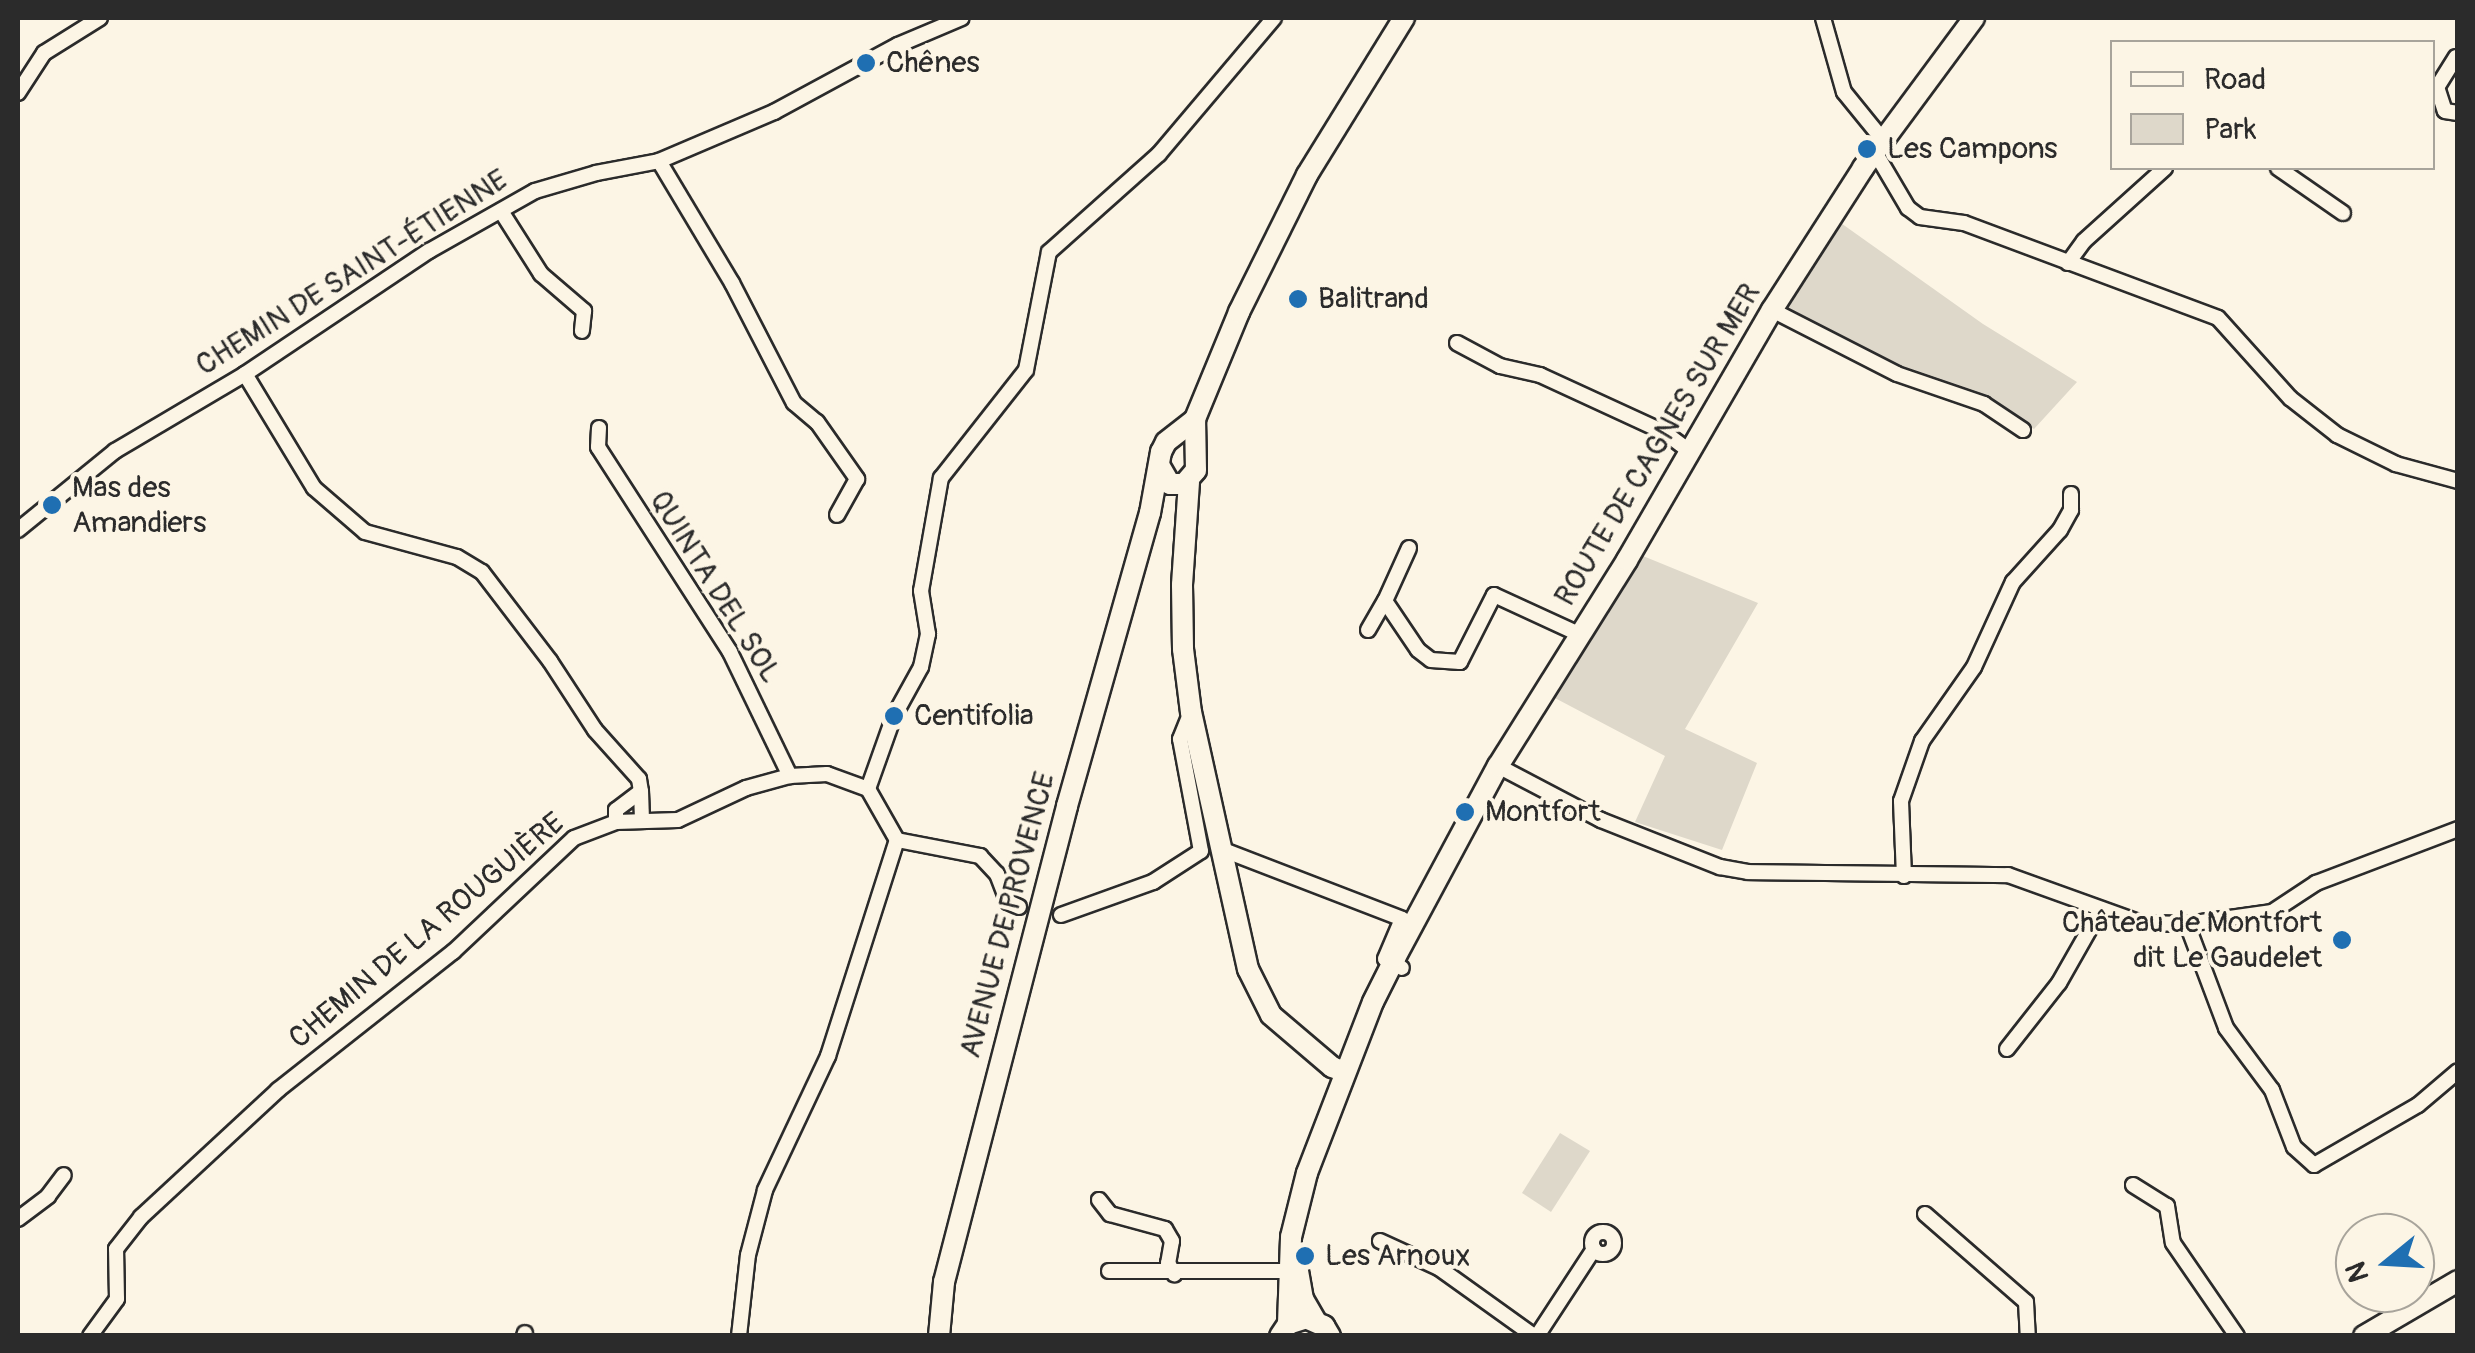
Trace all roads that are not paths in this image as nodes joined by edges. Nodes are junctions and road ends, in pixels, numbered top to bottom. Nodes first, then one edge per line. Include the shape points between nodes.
1 (100, 18) edge
2 (962, 18) edge
3 (1274, 18) edge
4 (1404, 18) edge
5 (1822, 18) edge
6 (1974, 18) edge
7 (2456, 58) edge
8 (18, 93) edge
9 (2458, 113) edge
10 (1879, 146) junction
11 (659, 161) junction
12 (2163, 170) edge
13 (2281, 170) edge
14 (501, 211) junction
15 (2343, 213) dead end
16 (2068, 264) junction
17 (1772, 310) junction
18 (582, 331) dead end
19 (1457, 343) dead end
20 (245, 374) junction
21 (600, 428) dead end
22 (2023, 430) dead end
23 (1186, 439) junction
24 (1689, 452) junction
25 (1159, 465) junction
26 (2458, 481) edge
27 (1181, 488) junction
28 (2071, 494) dead end
29 (1150, 513) junction
30 (837, 514) dead end
31 (18, 530) edge
32 (1409, 548) dead end
33 (1385, 601) junction
34 (1368, 630) dead end
35 (1581, 635) junction
36 (1191, 712) junction
37 (1498, 766) junction
38 (790, 776) junction
39 (868, 789) junction
40 (642, 791) junction
41 (642, 818) junction
42 (616, 822) junction
43 (2458, 829) edge
44 (896, 840) junction
45 (1221, 849) junction
46 (1904, 876) junction
47 (1019, 907) dead end
48 (2101, 908) junction
49 (1061, 915) dead end
50 (2187, 924) junction
51 (1397, 965) junction
52 (1386, 1005) junction
53 (2007, 1049) dead end
54 (1350, 1065) junction
55 (2458, 1071) edge
56 (64, 1175) dead end
57 (2134, 1185) dead end
58 (1099, 1200) dead end
59 (1307, 1211) junction
60 (1925, 1214) dead end
61 (18, 1218) edge
62 (1380, 1242) dead end
63 (1594, 1249) dead end
64 (1110, 1271) dead end
65 (1288, 1272) junction
66 (1174, 1274) junction
67 (2458, 1281) edge
68 (1322, 1328) edge
69 (1284, 1330) edge
70 (90, 1336) edge
71 (739, 1336) edge
72 (938, 1336) edge
73 (1536, 1336) edge
74 (2028, 1336) edge
75 (2237, 1336) edge
76 (2364, 1336) edge

1 - 8 street via 44,53
2 - 11 street, CHEMIN DE SAINT-ÉTIENNE
3 - 39 street via 1159,154 1049,252 1026,370 934,495 921,591 928,634
4 - 23 main road via 1307,174
5 - 10 street via 1844,92
6 - 10 main road, ROUTE DE CAGNES SUR MER
7 - 9 street via 2437,87 2446,111
10 - 16 street via 1908,208 1920,218 1964,223
10 - 17 main road, ROUTE DE CAGNES SUR MER
11 - 14 street, CHEMIN DE SAINT-ÉTIENNE via 534,191
11 - 30 street via 794,402 857,479
12 - 16 street via 2084,241
13 - 15 street
14 - 18 street via 541,274 584,311
14 - 20 street, CHEMIN DE SAINT-ÉTIENNE
16 - 26 street via 2218,318 2290,398 2337,435 2396,464
17 - 22 street via 1897,374 1984,404
17 - 24 main road, ROUTE DE CAGNES SUR MER
19 - 24 street via 1664,432
20 - 31 street, CHEMIN DE SAINT-ÉTIENNE via 115,451
20 - 40 street via 314,488 365,532 457,558 482,572 595,730 640,779
21 - 38 street, QUINTA DEL SOL via 598,447 730,652
23 - 25 main road, AVENUE DE PROVENCE via 1166,442
23 - 27 main road via 1199,457
24 - 35 main road, ROUTE DE CAGNES SUR MER
25 - 27 main road
25 - 29 main road, AVENUE DE PROVENCE
27 - 29 main road, AVENUE DE PROVENCE
27 - 36 main road via 1183,649
28 - 46 street via 2060,530 2013,582 1974,667 1922,741 1900,800
29 - 72 main road, AVENUE DE PROVENCE via 968,1186
32 - 33 street
33 - 34 street
33 - 35 street via 1418,650 1446,663 1460,662 1494,596
35 - 37 main road, ROUTE DE CAGNES SUR MER
36 - 45 main road
36 - 49 street via 1180,739 1200,850 1153,882
37 - 46 street via 1601,820 1720,867
37 - 51 main road, ROUTE DE CAGNES SUR MER
38 - 39 street, CHEMIN DE LA ROUGUIÈRE via 827,774
38 - 41 street, CHEMIN DE LA ROUGUIÈRE via 678,820
39 - 44 street
40 - 41 street
40 - 42 street via 616,810
41 - 42 street, CHEMIN DE LA ROUGUIÈRE
42 - 70 street, CHEMIN DE LA ROUGUIÈRE via 574,838 454,952 201,1158 123,1235 116,1249 118,1298
43 - 50 street via 2331,876 2272,912
44 - 47 street via 980,856 997,874 1008,902
44 - 71 street via 828,1056 764,1190
45 - 51 street via 1402,919 1385,958
45 - 54 main road via 1257,994 1309,1047
46 - 48 street via 2008,875
48 - 50 street via 2141,923
48 - 53 street via 2059,983
50 - 55 street via 2226,1028 2272,1090 2294,1147 2314,1165 2418,1105
51 - 52 main road, ROUTE DE CAGNES SUR MER
51 - 54 main road, ROUTE DE CAGNES SUR MER
52 - 54 main road
52 - 59 main road, ROUTE DE CAGNES SUR MER
54 - 59 main road
54 - 65 main road, ROUTE DE CAGNES SUR MER via 1297,1207
56 - 61 street
57 - 75 street via 2167,1206 2173,1244
58 - 66 street via 1110,1214 1165,1229
59 - 68 main road, ROUTE DE CAGNES SUR MER via 1299,1282
60 - 74 street via 2026,1302
62 - 73 street via 1438,1268
63 - 73 street
64 - 66 street
65 - 66 street
65 - 69 main road, ROUTE DE CAGNES SUR MER
67 - 76 main road
68 - 69 main road

